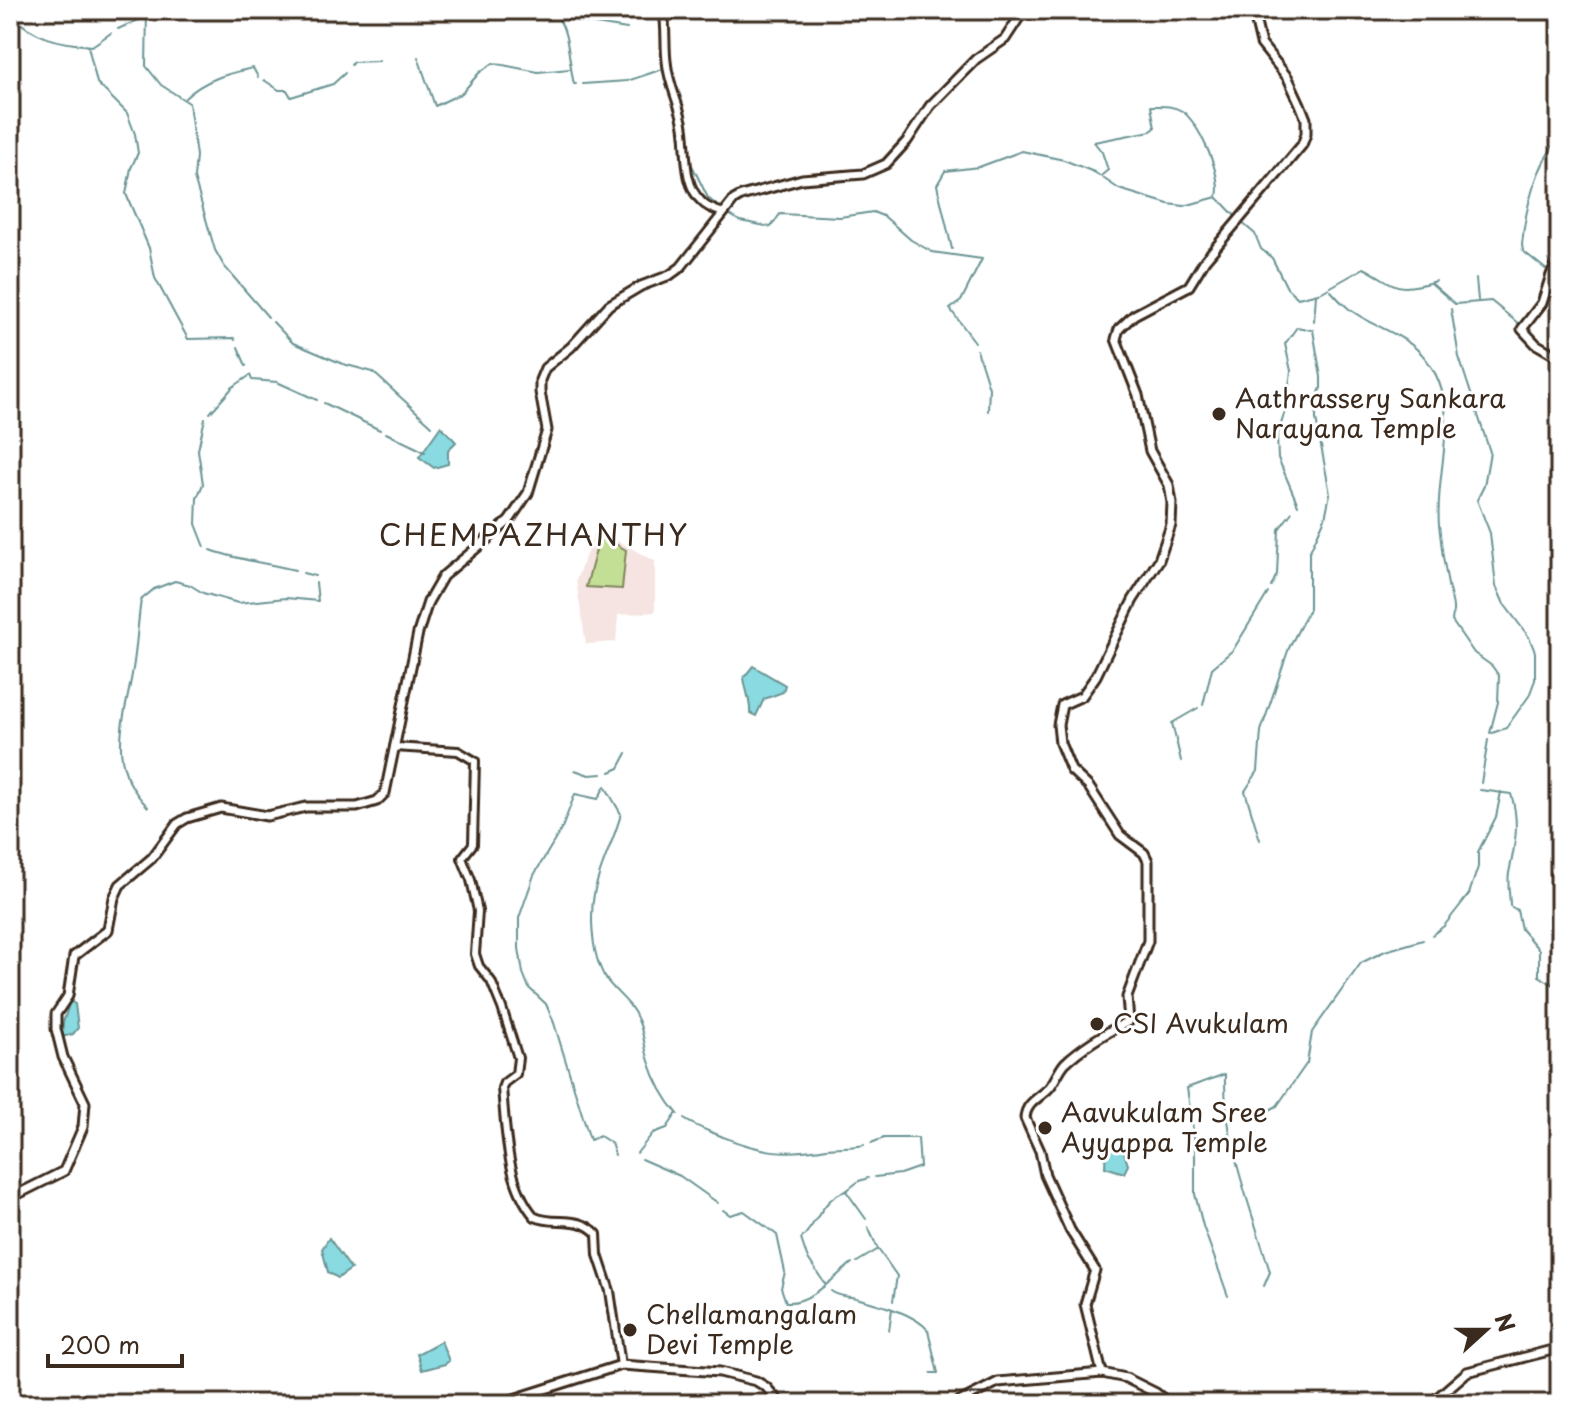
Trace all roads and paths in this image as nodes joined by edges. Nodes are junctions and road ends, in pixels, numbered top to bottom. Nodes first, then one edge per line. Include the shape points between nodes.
1 (663, 10) edge
2 (1024, 10) edge
3 (1253, 10) edge
4 (724, 213) junction
5 (1560, 259) edge
6 (1560, 358) edge
7 (394, 747) junction
8 (10, 1198) edge
9 (1560, 1348) edge
10 (621, 1365) junction
11 (1102, 1373) junction
12 (498, 1404) edge
13 (781, 1404) edge
14 (955, 1404) edge
15 (1170, 1404) edge
16 (1430, 1404) edge

1 - 4 street via 667,70 683,119 691,184 700,201
2 - 4 main road via 1005,39 976,59 930,106 886,164 863,174 802,179 749,193
3 - 11 main road via 1261,44 1288,78 1300,104 1306,134 1297,154 1205,260 1189,286 1134,315 1117,333 1150,451 1169,485 1171,525 1159,560 1096,676 1082,696 1062,705 1058,725 1071,770 1089,787 1120,835 1148,861 1148,941 1127,997 1129,1021 1062,1066 1025,1112 1045,1175 1095,1270 1085,1304
4 - 7 main road via 681,267 609,305 545,368 540,392 547,430 528,493 509,521 436,587 418,633
5 - 6 main road via 1542,303 1522,329
7 - 8 main road via 385,793 377,801 357,807 296,808 267,816 221,808 195,815 177,824 152,858 123,882 108,930 74,956 68,996 56,1014 63,1057 85,1103 80,1138 64,1171
7 - 10 street via 458,751 475,761 474,838 462,858 478,911 475,954 495,988 518,1058 516,1074 502,1088 509,1155 535,1217 576,1221 597,1234
9 - 16 main road via 1467,1372
10 - 12 main road
10 - 13 main road via 720,1372 756,1381
11 - 14 main road via 998,1382
11 - 15 main road via 1126,1378

